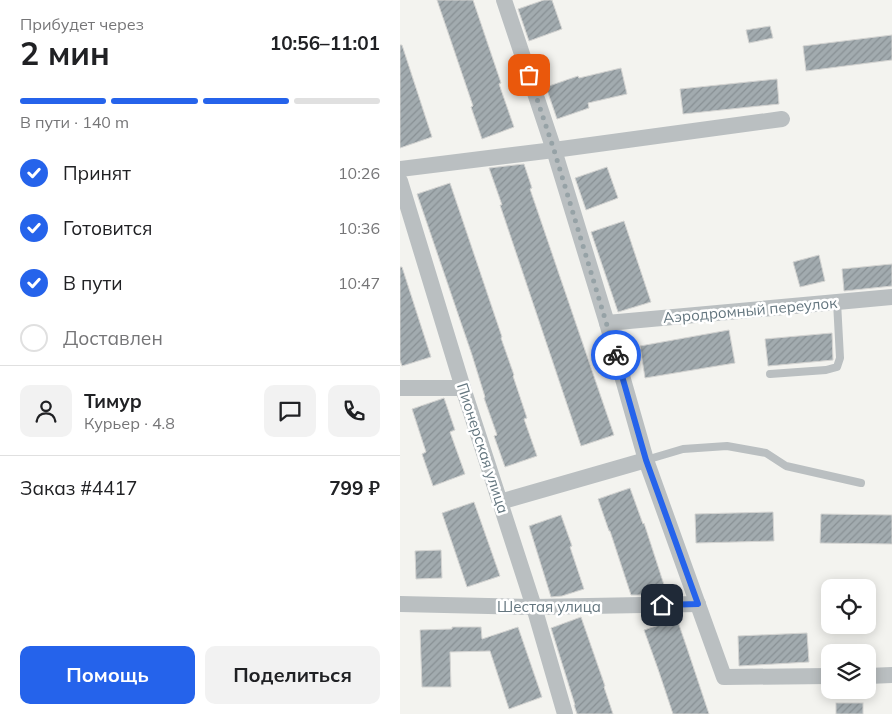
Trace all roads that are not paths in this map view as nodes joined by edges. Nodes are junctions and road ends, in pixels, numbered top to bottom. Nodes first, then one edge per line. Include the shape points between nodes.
1 (504, 0) edge
2 (782, 119) dead end
3 (554, 150) junction
4 (400, 168) edge
5 (400, 181) edge
6 (892, 297) edge
7 (837, 302) junction
8 (607, 323) junction
9 (770, 374) dead end
10 (400, 388) edge
11 (463, 388) junction
12 (646, 460) junction
13 (861, 483) dead end
14 (500, 502) junction
15 (400, 604) edge
16 (698, 604) junction
17 (534, 607) junction
18 (892, 675) edge
19 (821, 676) edge
20 (876, 676) edge
21 (566, 714) edge

1 - 3 street
2 - 3 street
3 - 4 street
3 - 8 street
5 - 11 street, Пионерская улица
6 - 7 street, Аэродромный переулок
7 - 8 street, Аэродромный переулок
7 - 9 lane via 840,358 836,367
8 - 12 street
10 - 11 street
11 - 14 street, Пионерская улица
12 - 13 lane via 683,449 727,446 766,452 786,466
12 - 14 street
12 - 16 street
14 - 17 street, Пионерская улица
15 - 17 street, Шестая улица
16 - 17 street, Шестая улица
16 - 19 street via 724,677
17 - 21 street, Пионерская улица
18 - 20 street

